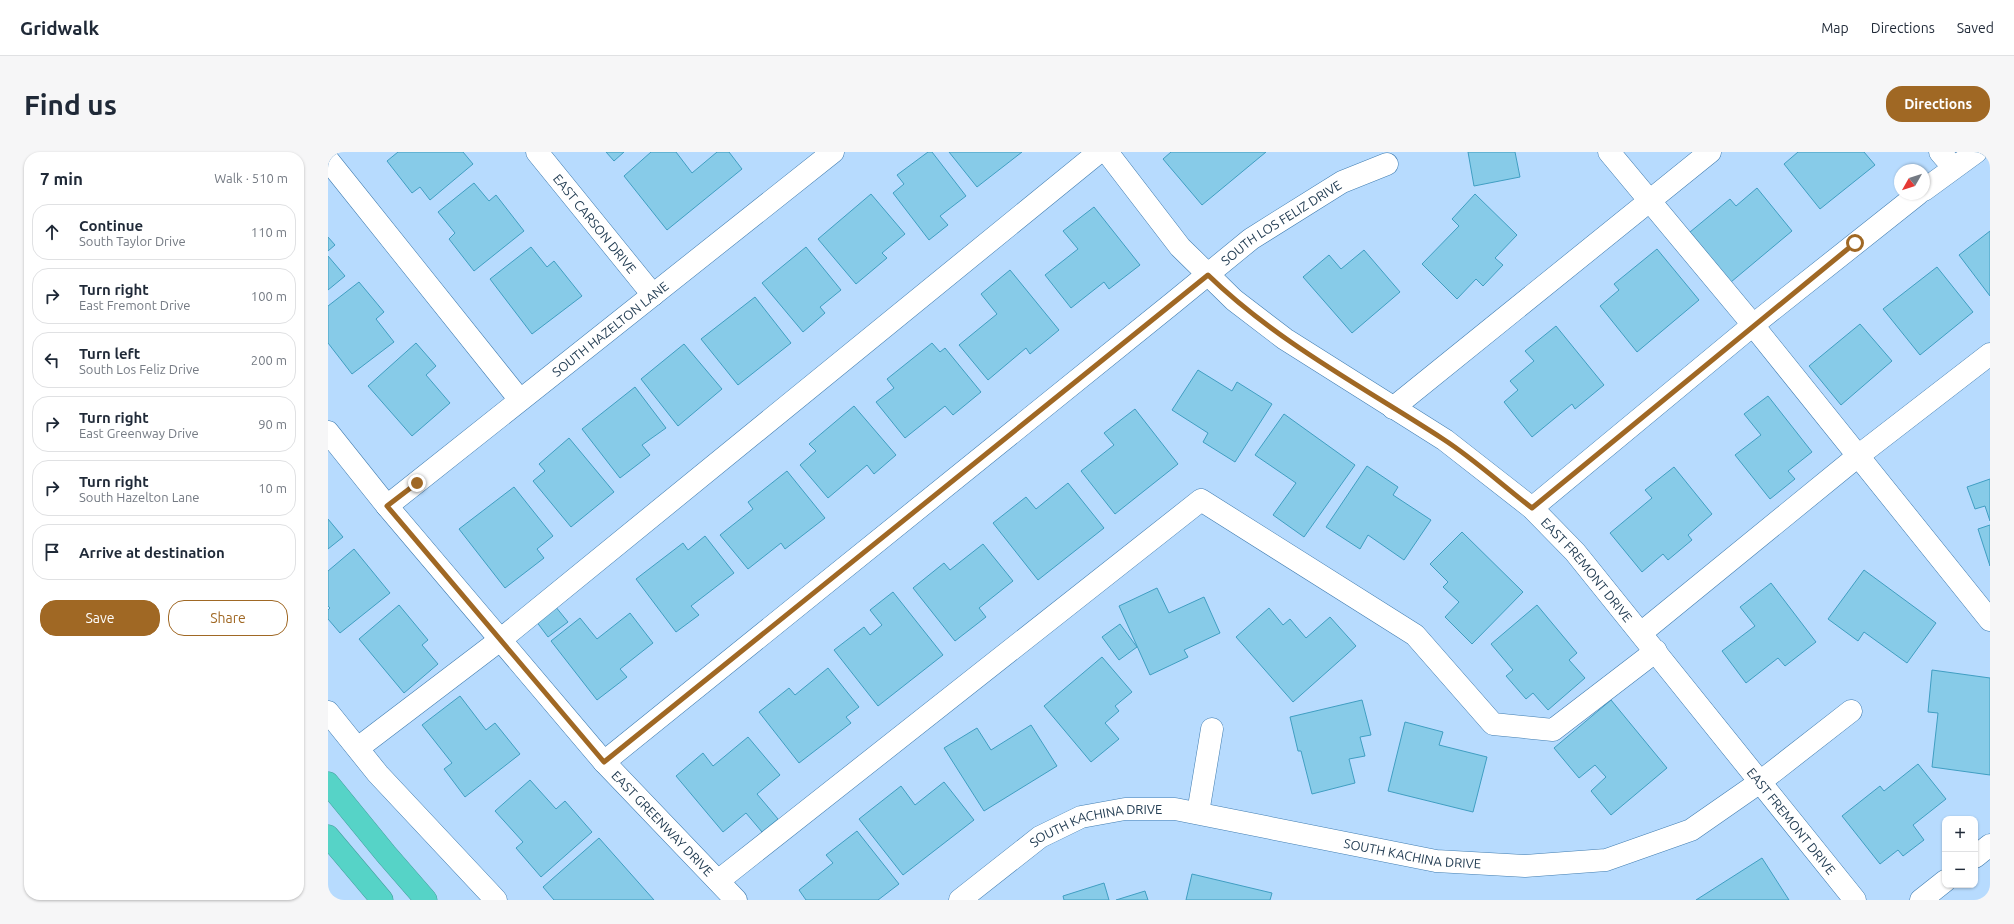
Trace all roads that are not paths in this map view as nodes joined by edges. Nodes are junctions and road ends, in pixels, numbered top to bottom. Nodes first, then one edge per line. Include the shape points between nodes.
1 (537, 152) edge
2 (833, 152) edge
3 (1099, 152) edge
4 (1107, 152) edge
5 (1609, 152) edge
6 (1710, 152) edge
7 (1976, 152) edge
8 (328, 160) edge
9 (1947, 160) edge
10 (1387, 164) dead end
11 (1930, 182) edge
12 (1910, 200) edge
13 (1649, 201) junction
14 (1208, 275) junction
15 (653, 295) junction
16 (1753, 325) junction
17 (1990, 354) edge
18 (520, 400) junction
19 (1393, 408) junction
20 (328, 432) edge
21 (1858, 456) junction
22 (387, 506) junction
23 (1532, 508) junction
24 (1990, 620) edge
25 (1641, 633) junction
26 (500, 640) junction
27 (1656, 651) junction
28 (1851, 711) dead end
29 (328, 712) edge
30 (1212, 729) dead end
31 (358, 748) junction
32 (604, 762) junction
33 (328, 782) edge
34 (1760, 782) junction
35 (1198, 813) junction
36 (328, 836) edge
37 (1990, 845) edge
38 (1978, 855) edge
39 (718, 881) junction
40 (1942, 883) edge
41 (382, 900) edge
42 (426, 900) edge
43 (496, 900) edge
44 (736, 900) edge
45 (960, 900) edge
46 (1855, 900) edge
47 (1921, 900) edge

1 - 15 street, EAST CARSON DRIVE
2 - 15 street, SOUTH HAZELTON LANE
3 - 26 street
4 - 14 street, EAST FREMONT DRIVE via 1180,247
5 - 13 street
6 - 13 street
7 - 9 street
8 - 18 street
9 - 11 street
10 - 14 street, SOUTH LOS FELIZ DRIVE via 1342,182 1251,239
12 - 16 street
13 - 16 street
13 - 19 street
14 - 19 street, EAST FREMONT DRIVE via 1234,300 1285,339
14 - 32 street, SOUTH LOS FELIZ DRIVE
15 - 18 street, SOUTH HAZELTON LANE
16 - 21 street
16 - 23 street
17 - 21 street
18 - 22 street, SOUTH HAZELTON LANE
19 - 23 street, EAST FREMONT DRIVE via 1445,440
20 - 22 street, EAST GREENWAY DRIVE
21 - 24 street
21 - 25 street
22 - 26 street, EAST GREENWAY DRIVE
23 - 25 street, EAST FREMONT DRIVE via 1575,552
25 - 27 street, EAST FREMONT DRIVE
26 - 31 street
26 - 32 street, EAST GREENWAY DRIVE
27 - 34 street, EAST FREMONT DRIVE
27 - 39 street via 1553,730 1493,724 1415,635 1201,500
28 - 34 street, SOUTH KACHINA DRIVE
29 - 31 street
30 - 35 street
31 - 43 street via 378,774
32 - 39 street, EAST GREENWAY DRIVE
33 - 42 highway
34 - 35 street, SOUTH KACHINA DRIVE via 1691,830 1606,860 1526,866 1436,861
34 - 46 street, EAST FREMONT DRIVE
35 - 45 street, SOUTH KACHINA DRIVE via 1175,809 1125,809 1081,817 1040,837
36 - 41 highway
37 - 38 street
39 - 44 street, EAST GREENWAY DRIVE
40 - 47 street

